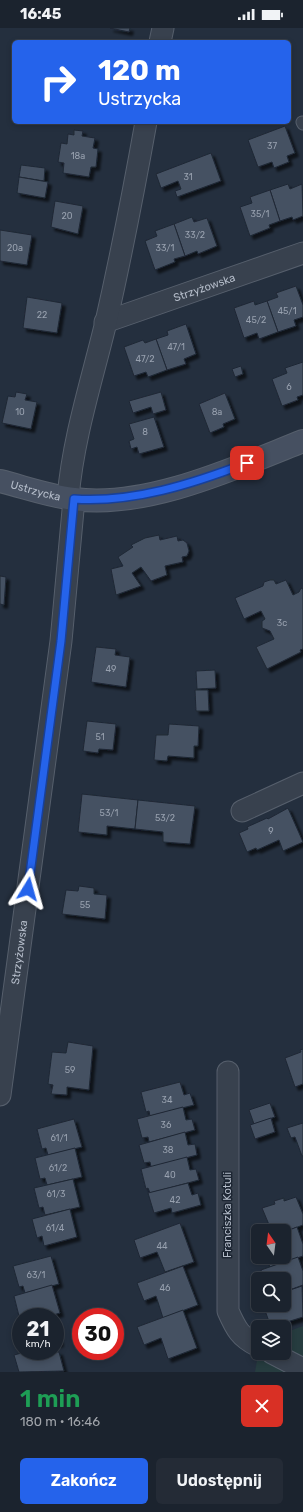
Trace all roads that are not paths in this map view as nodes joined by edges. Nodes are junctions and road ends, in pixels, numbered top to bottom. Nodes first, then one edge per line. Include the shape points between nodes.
1 (162, 28) edge
2 (160, 40) edge
3 (146, 124) edge
4 (303, 253) edge
5 (105, 322) junction
6 (303, 440) edge
7 (0, 481) edge
8 (71, 498) junction
9 (303, 783) edge
10 (242, 811) dead end
11 (228, 1072) dead end
12 (0, 1095) edge
13 (251, 1342) edge
14 (286, 1360) edge
15 (303, 1369) edge

1 - 2 street
3 - 5 street, Strzyżowska
4 - 5 street, Strzyżowska
5 - 8 street, Strzyżowska via 85,404
6 - 8 street, Ustrzycka via 177,487 107,500
7 - 8 street, Ustrzycka
8 - 12 street, Strzyżowska via 61,641
9 - 10 street
11 - 13 street, Franciszka Kotuli via 228,1311 244,1339
14 - 15 street

